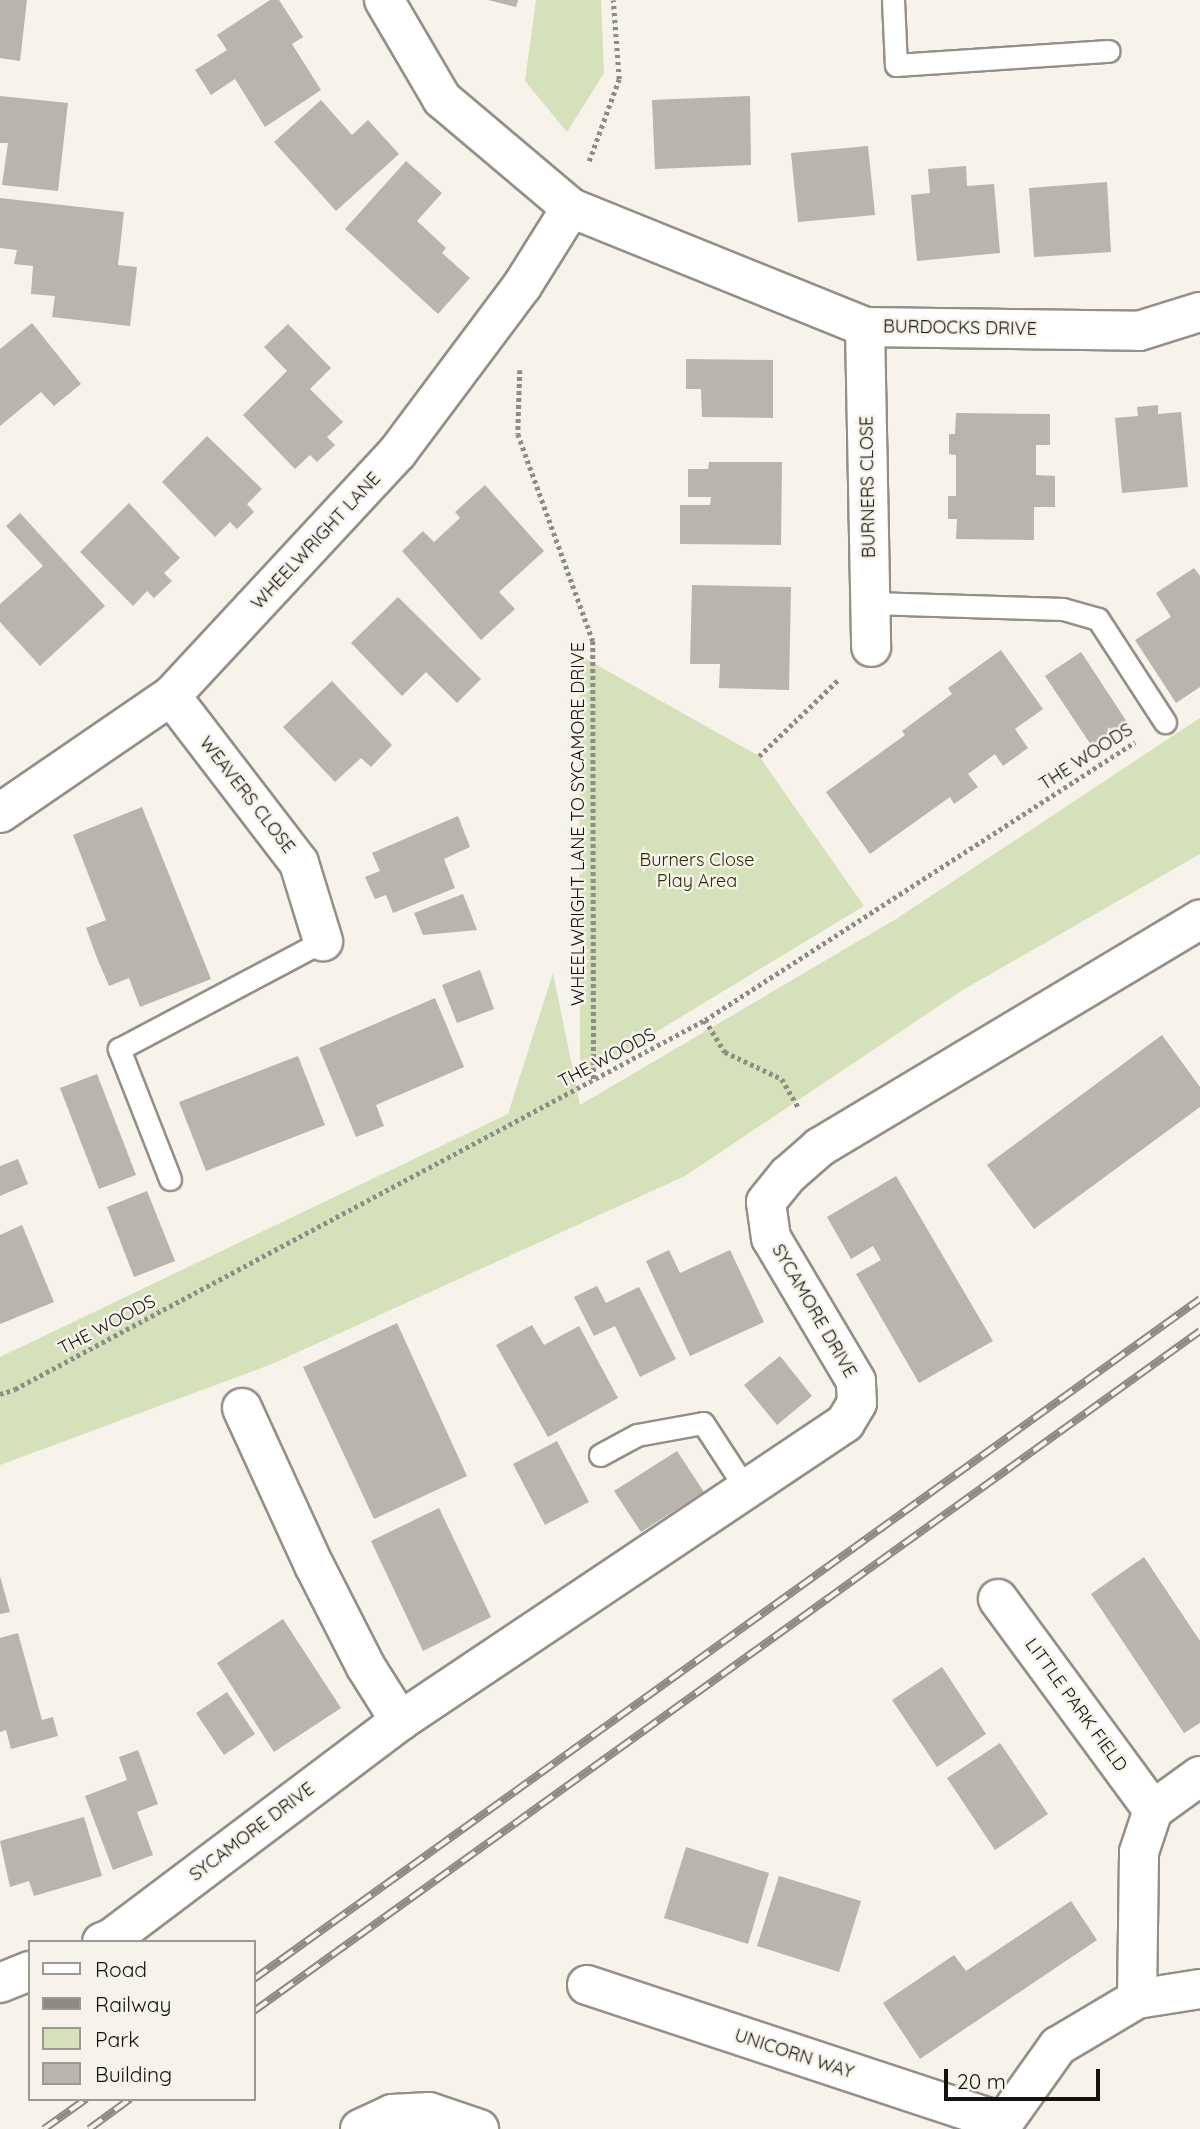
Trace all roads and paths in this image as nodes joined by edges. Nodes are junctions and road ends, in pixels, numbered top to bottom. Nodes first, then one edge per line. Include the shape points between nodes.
1 (384, 0) edge
2 (614, 0) edge
3 (892, 0) edge
4 (1109, 51) dead end
5 (571, 208) junction
6 (1200, 312) edge
7 (865, 327) junction
8 (520, 367) dead end
9 (871, 603) junction
10 (872, 647) joint
11 (171, 696) junction
12 (1165, 722) joint
13 (759, 756) dead end
14 (0, 813) edge
15 (1195, 934) edge
16 (323, 942) joint
17 (705, 1020) junction
18 (594, 1081) junction
19 (820, 1147) junction
20 (170, 1179) dead end
21 (0, 1394) edge
22 (243, 1408) dead end
23 (600, 1455) dead end
24 (746, 1489) junction
25 (998, 1599) dead end
26 (400, 1721) junction
27 (1200, 1776) edge
28 (1153, 1810) junction
29 (107, 1940) edge
30 (28, 1972) edge
31 (0, 1983) edge
32 (587, 1985) dead end
33 (1200, 1989) edge
34 (1137, 1998) junction
35 (1000, 2126) edge
36 (360, 2129) edge
37 (479, 2129) edge

1 - 5 street, BURDOCKS DRIVE via 442,99
2 - 5 path via 619,79
3 - 4 lane via 896,65
5 - 7 street, BURDOCKS DRIVE
5 - 11 street, WHEELWRIGHT LANE via 522,286 397,453
6 - 7 street, BURDOCKS DRIVE via 1139,331
7 - 9 street, BURNERS CLOSE
8 - 18 path, WHEELWRIGHT LANE TO SYCAMORE DRIVE via 518,434 593,640
9 - 10 street, BURNERS CLOSE
9 - 12 lane via 1063,609 1098,619
10 - 13 path
11 - 14 street, WHEELWRIGHT LANE
11 - 16 street, WEAVERS CLOSE via 299,863
12 - 17 path, THE WOODS
15 - 19 street, SYCAMORE DRIVE
16 - 20 lane via 119,1049
17 - 18 path, THE WOODS
17 - 19 path via 725,1052 782,1079
18 - 21 path, THE WOODS
19 - 24 street, SYCAMORE DRIVE via 766,1202 771,1238 856,1381 858,1403 845,1423
22 - 26 street via 314,1565 366,1667
23 - 24 lane via 637,1435 703,1423
24 - 26 street, SYCAMORE DRIVE
25 - 28 street, LITTLE PARK FIELD
26 - 29 street, SYCAMORE DRIVE
27 - 28 street
28 - 34 street via 1139,1852
30 - 31 street
32 - 35 street, UNICORN WAY
33 - 34 street, UNICORN WAY
34 - 35 street, UNICORN WAY via 1058,2046
36 - 37 street via 393,2114 429,2112

